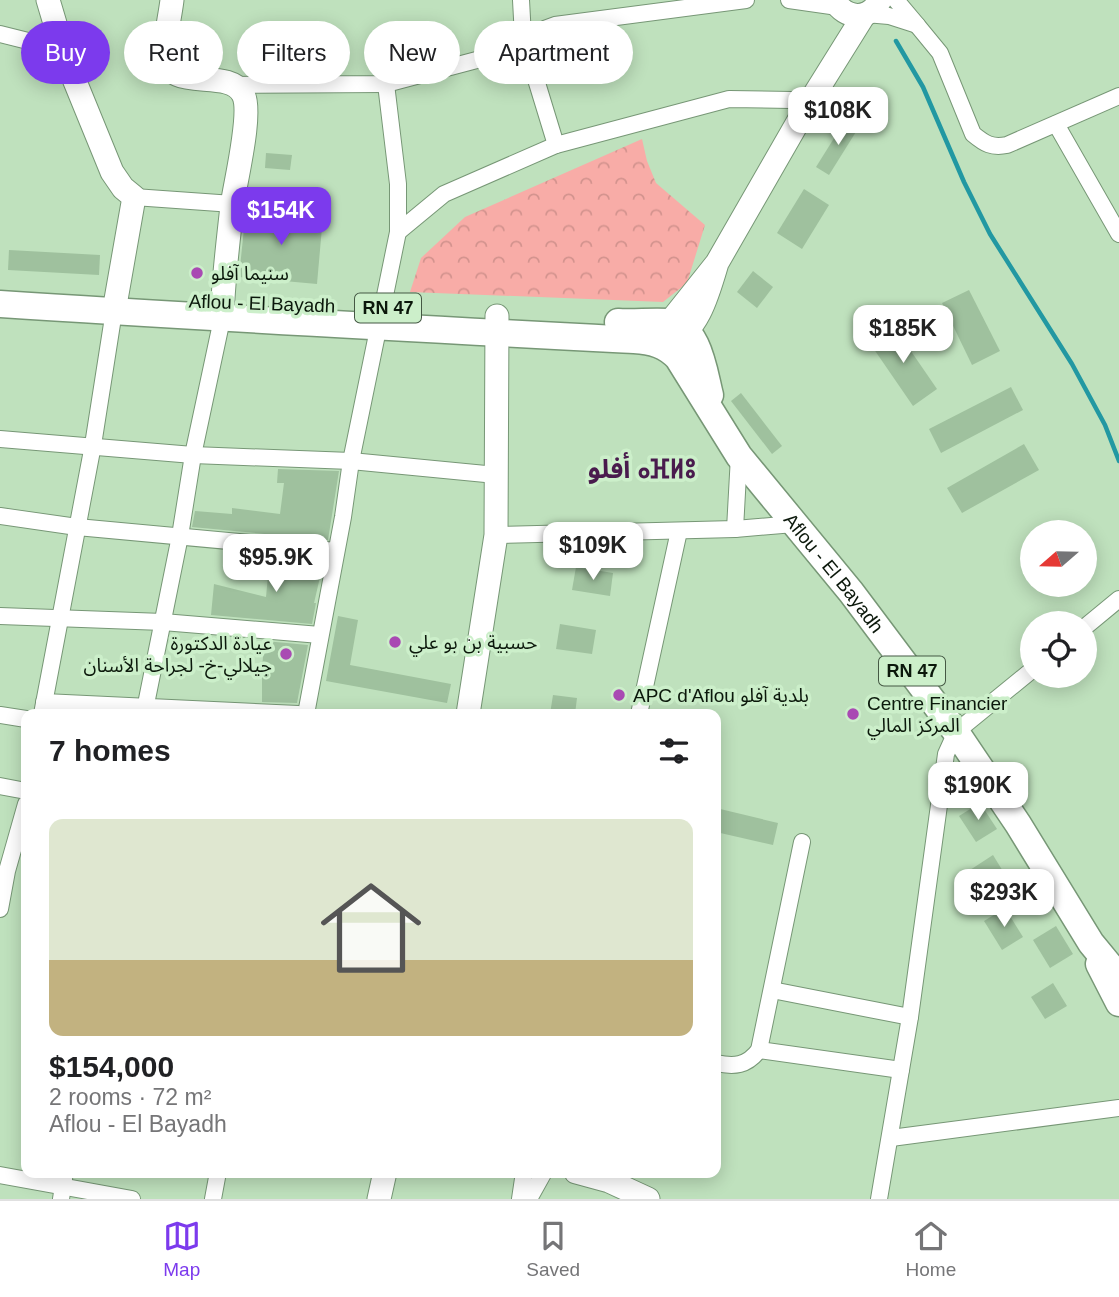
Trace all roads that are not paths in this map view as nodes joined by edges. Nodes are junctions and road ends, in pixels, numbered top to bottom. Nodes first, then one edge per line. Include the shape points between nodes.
1 (48, 0) edge
2 (172, 0) edge
3 (521, 0) edge
4 (746, 0) edge
5 (789, 0) edge
6 (896, 0) edge
7 (838, 5) edge
8 (870, 10) edge
9 (54, 21) edge
10 (522, 21) edge
11 (580, 21) edge
12 (916, 25) junction
13 (0, 34) edge
14 (21, 39) edge
15 (833, 64) junction
16 (77, 84) edge
17 (386, 84) joint
18 (537, 84) edge
19 (234, 85) junction
20 (1119, 96) edge
21 (806, 108) junction
22 (1056, 124) junction
23 (556, 145) junction
24 (134, 197) junction
25 (233, 204) junction
26 (398, 232) junction
27 (1119, 234) edge
28 (0, 289) edge
29 (0, 304) edge
30 (116, 304) junction
31 (222, 311) junction
32 (381, 316) junction
33 (497, 324) junction
34 (675, 334) junction
35 (0, 439) edge
36 (93, 445) junction
37 (193, 455) junction
38 (739, 456) junction
39 (351, 461) junction
40 (496, 475) junction
41 (0, 516) edge
42 (794, 524) junction
43 (77, 527) junction
44 (735, 529) junction
45 (679, 531) junction
46 (496, 535) junction
47 (180, 536) junction
48 (337, 551) junction
49 (1119, 599) edge
50 (0, 616) edge
51 (1097, 617) edge
52 (58, 619) junction
53 (163, 622) junction
54 (320, 635) junction
55 (1020, 680) edge
56 (43, 708) edge
57 (94, 709) edge
58 (145, 709) edge
59 (307, 709) edge
60 (469, 709) edge
61 (640, 709) edge
62 (0, 715) edge
63 (21, 718) edge
64 (956, 732) junction
65 (0, 786) edge
66 (21, 790) edge
67 (21, 819) edge
68 (802, 842) dead end
69 (4, 870) edge
70 (0, 909) edge
71 (1091, 943) junction
72 (1119, 977) edge
73 (772, 990) junction
74 (1119, 1003) edge
75 (910, 1017) junction
76 (759, 1050) junction
77 (721, 1063) edge
78 (901, 1070) junction
79 (1119, 1108) edge
80 (891, 1138) junction
81 (0, 1175) edge
82 (217, 1178) edge
83 (384, 1178) edge
84 (523, 1178) edge
85 (541, 1178) edge
86 (612, 1178) edge
87 (63, 1186) edge
88 (132, 1199) edge
89 (213, 1199) edge
90 (379, 1199) edge
91 (520, 1199) edge
92 (529, 1199) edge
93 (649, 1199) edge
94 (879, 1199) edge

1 - 9 street
2 - 19 street via 165,55 170,68 180,77
3 - 10 street
4 - 11 street
5 - 7 street
6 - 12 street
7 - 8 street via 852,15
7 - 15 street
8 - 12 street
8 - 15 street
12 - 22 street via 940,53 967,123 984,143 1007,145
13 - 14 street
15 - 21 street
16 - 24 street via 112,172
17 - 19 street
17 - 26 street via 398,184
18 - 23 street
19 - 25 street via 242,92 247,108
20 - 22 street
21 - 23 street via 792,100 729,99
21 - 34 street via 717,263 702,308
22 - 27 street
23 - 26 street via 444,194
24 - 25 street
24 - 30 street
25 - 31 street
26 - 32 street
28 - 30 main road, Aflou - El Bayadh / RN 47
29 - 30 main road, Aflou - El Bayadh / RN 47
30 - 31 main road, Aflou - El Bayadh / RN 47
30 - 36 street
31 - 32 main road, Aflou - El Bayadh / RN 47
31 - 37 street
32 - 33 main road, Aflou - El Bayadh / RN 47
32 - 39 street
33 - 34 main road, Aflou - El Bayadh / RN 47 via 645,340
33 - 40 street
34 - 38 main road, Aflou - El Bayadh / RN 47 via 678,358
35 - 36 street
36 - 37 street
36 - 43 street
37 - 39 street
37 - 47 street
38 - 42 main road, Aflou - El Bayadh / RN 47
38 - 44 street
39 - 40 street
39 - 48 street
40 - 46 street
41 - 43 street
42 - 44 street
42 - 64 main road, Aflou - El Bayadh / RN 47
43 - 47 street
43 - 52 street
44 - 45 street
45 - 46 street
45 - 61 street
46 - 60 street
47 - 48 street
47 - 53 street
48 - 54 street
49 - 51 street
50 - 52 street
52 - 53 street
52 - 56 street
53 - 54 street
53 - 58 street
54 - 59 street
55 - 64 street
56 - 57 street
62 - 63 street
64 - 71 main road, Aflou - El Bayadh / RN 47
64 - 75 street via 945,762
65 - 66 street
67 - 69 street
68 - 73 street
69 - 70 street
71 - 72 main road, Aflou - El Bayadh / RN 47
71 - 74 main road, Aflou - El Bayadh / RN 47
73 - 75 street
73 - 76 street
75 - 78 street
76 - 77 street via 740,1065
76 - 78 street
78 - 80 street
79 - 80 street
80 - 94 street
81 - 87 street
82 - 89 street
83 - 90 street
84 - 91 street
85 - 92 street
86 - 93 street
87 - 88 street

